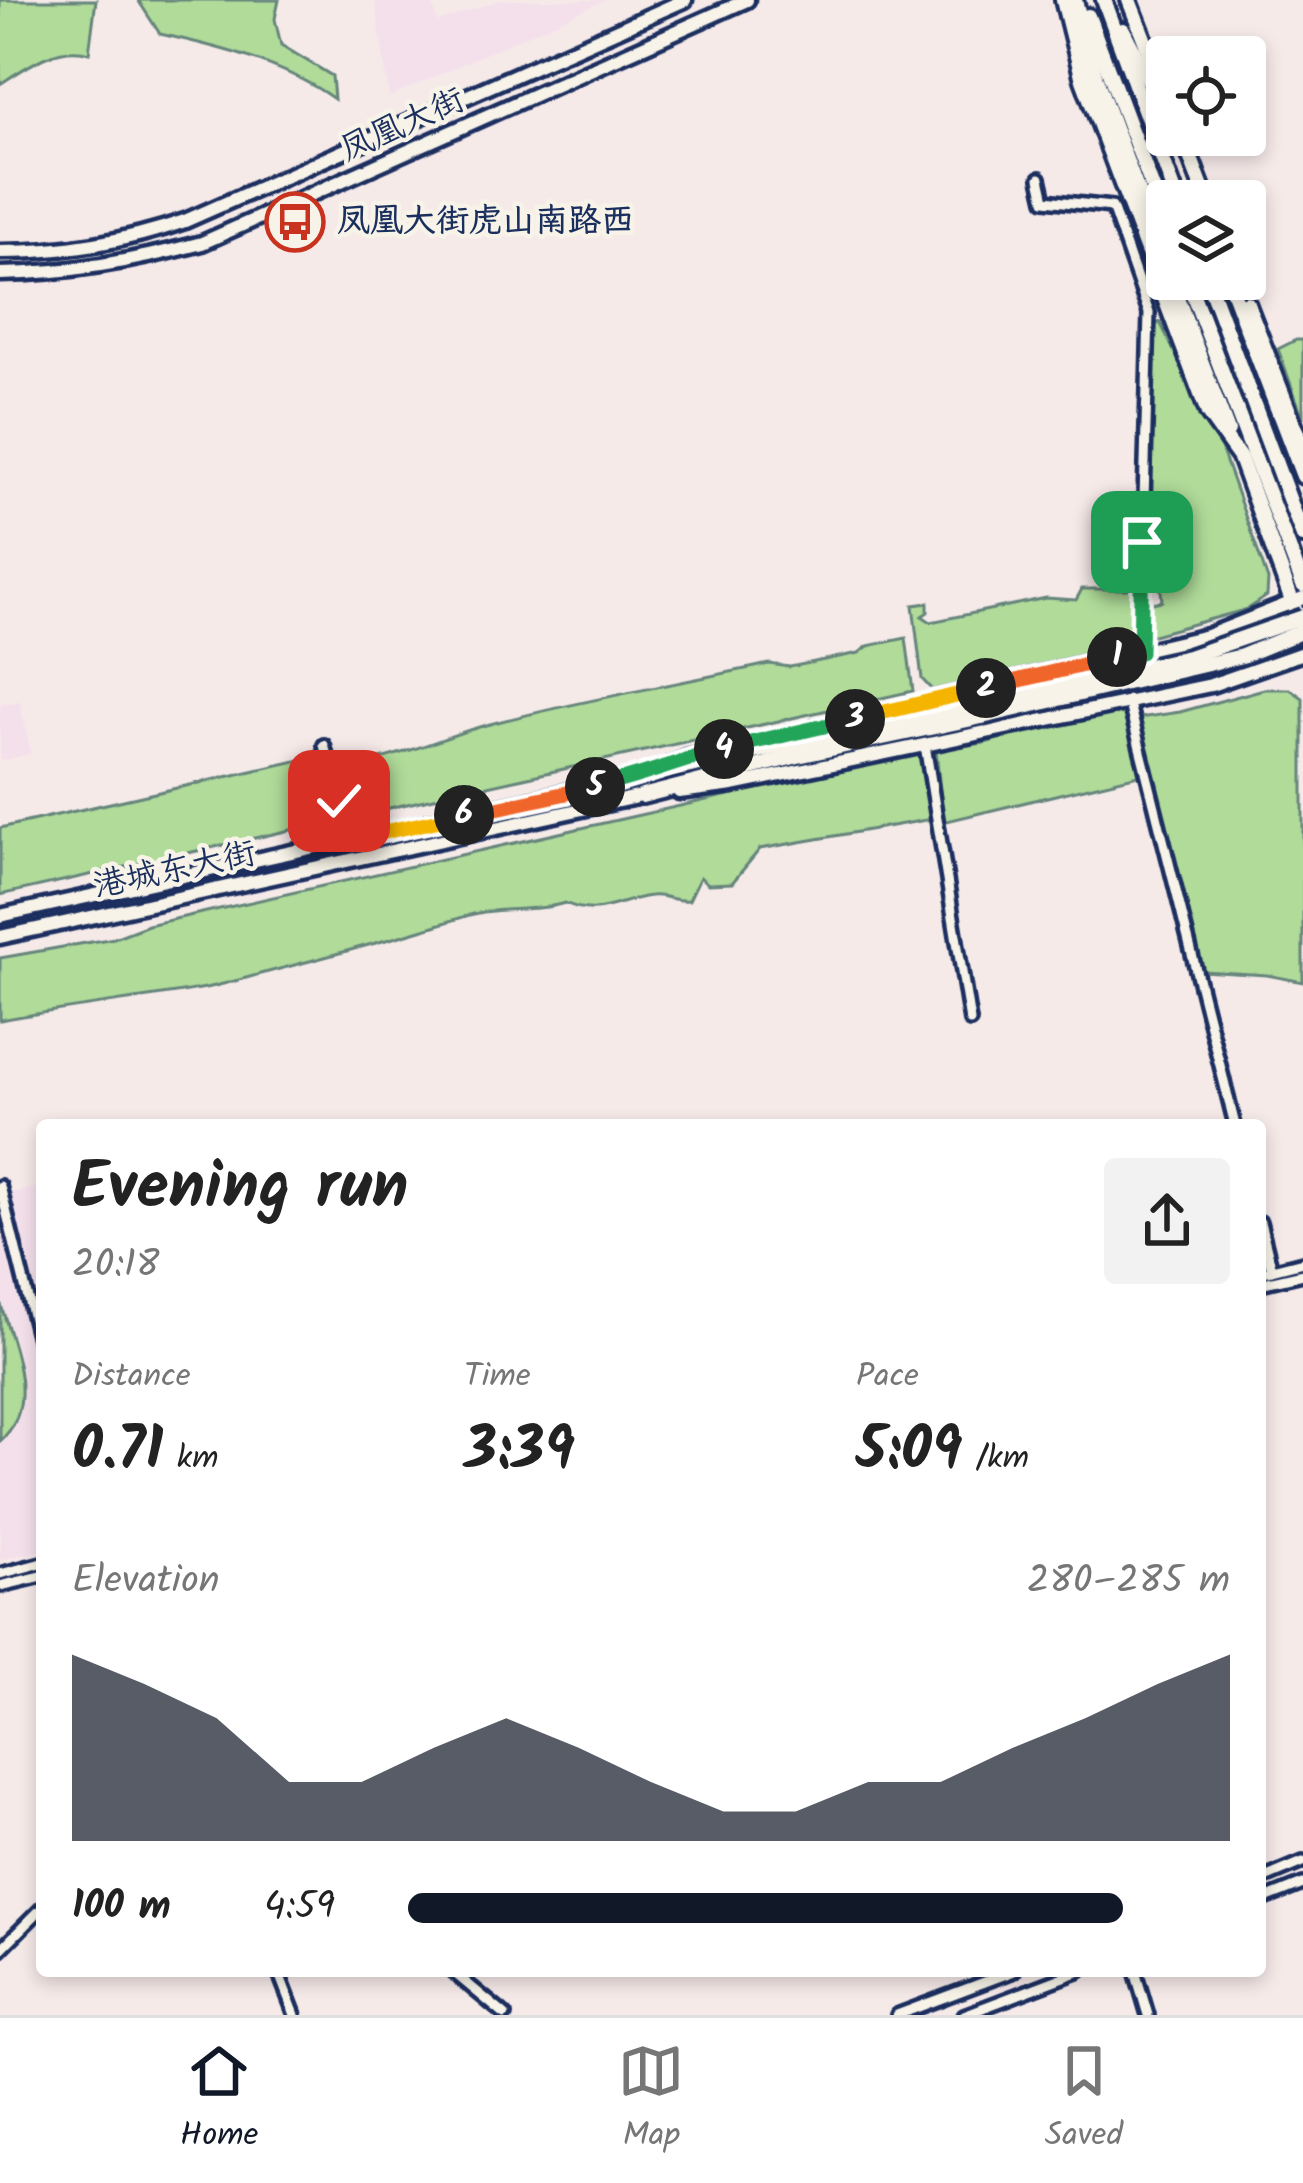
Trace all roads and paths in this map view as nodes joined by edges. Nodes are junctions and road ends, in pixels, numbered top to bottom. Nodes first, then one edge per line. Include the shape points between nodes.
1 (685, 0) edge
2 (747, 0) edge
3 (1063, 0) edge
4 (1078, 0) edge
5 (1106, 0) edge
6 (1129, 0) edge
7 (1146, 43) edge
8 (1146, 76) edge
9 (1040, 178) dead end
10 (1149, 180) edge
11 (1170, 180) edge
12 (1146, 214) edge
13 (0, 252) edge
14 (0, 274) edge
15 (1178, 300) edge
16 (1195, 300) edge
17 (1215, 300) edge
18 (1236, 300) edge
19 (1246, 300) edge
20 (1240, 458) junction
21 (1303, 462) edge
22 (1303, 476) edge
23 (1303, 536) edge
24 (1303, 585) edge
25 (1298, 600) edge
26 (1303, 617) edge
27 (1303, 631) edge
28 (1140, 652) junction
29 (1303, 652) edge
30 (1128, 700) junction
31 (980, 710) junction
32 (324, 745) dead end
33 (925, 745) junction
34 (635, 778) junction
35 (642, 796) junction
36 (360, 837) junction
37 (0, 916) edge
38 (0, 937) edge
39 (970, 1021) dead end
40 (1233, 1119) edge
41 (0, 1186) edge
42 (1266, 1246) edge
43 (1303, 1262) edge
44 (1272, 1270) junction
45 (1266, 1272) edge
46 (1303, 1274) edge
47 (1266, 1283) edge
48 (36, 1331) edge
49 (36, 1565) edge
50 (0, 1574) edge
51 (36, 1577) edge
52 (0, 1586) edge
53 (1303, 1862) edge
54 (1266, 1877) edge
55 (1303, 1884) edge
56 (1266, 1899) edge
57 (36, 1914) edge
58 (0, 1950) edge
59 (280, 1977) edge
60 (459, 1977) edge
61 (998, 1977) edge
62 (1064, 1977) edge
63 (1137, 1977) edge
64 (295, 2015) edge
65 (505, 2015) edge
66 (897, 2015) edge
67 (964, 2015) edge
68 (1148, 2015) edge

1 - 13 main road, 凤凰大街 via 185,221 128,240
2 - 14 main road, 凤凰大街 via 202,243 121,264
3 - 20 highway via 1083,80 1208,412
4 - 10 highway
4 - 12 highway via 1096,79
5 - 8 highway
5 - 11 highway
6 - 7 highway
9 - 28 street via 1045,200 1112,207 1148,302
15 - 20 highway
16 - 24 highway
17 - 23 highway
18 - 22 highway
19 - 21 highway
20 - 25 highway
25 - 27 highway
25 - 28 main road, 港城东大街
26 - 31 highway, 港城东大街, bridge via 1188,657
27 - 31 highway, 港城东大街, bridge via 1242,656
28 - 34 main road, 港城东大街 via 687,758
29 - 30 main road, 港城东大街 via 1211,685
30 - 33 main road, 港城东大街
30 - 40 street
31 - 34 highway, 港城东大街
31 - 35 highway, 港城东大街
32 - 36 street via 347,824
33 - 35 main road, 港城东大街
33 - 39 street
34 - 36 main road, 港城东大街
35 - 38 main road, 港城东大街
36 - 37 main road, 港城东大街
41 - 48 street
42 - 44 street
43 - 44 street
44 - 45 street
46 - 47 street
49 - 50 street
51 - 52 street
53 - 54 street
55 - 56 street
57 - 58 street
59 - 64 street
60 - 65 street
61 - 66 street
62 - 67 street
63 - 68 street

